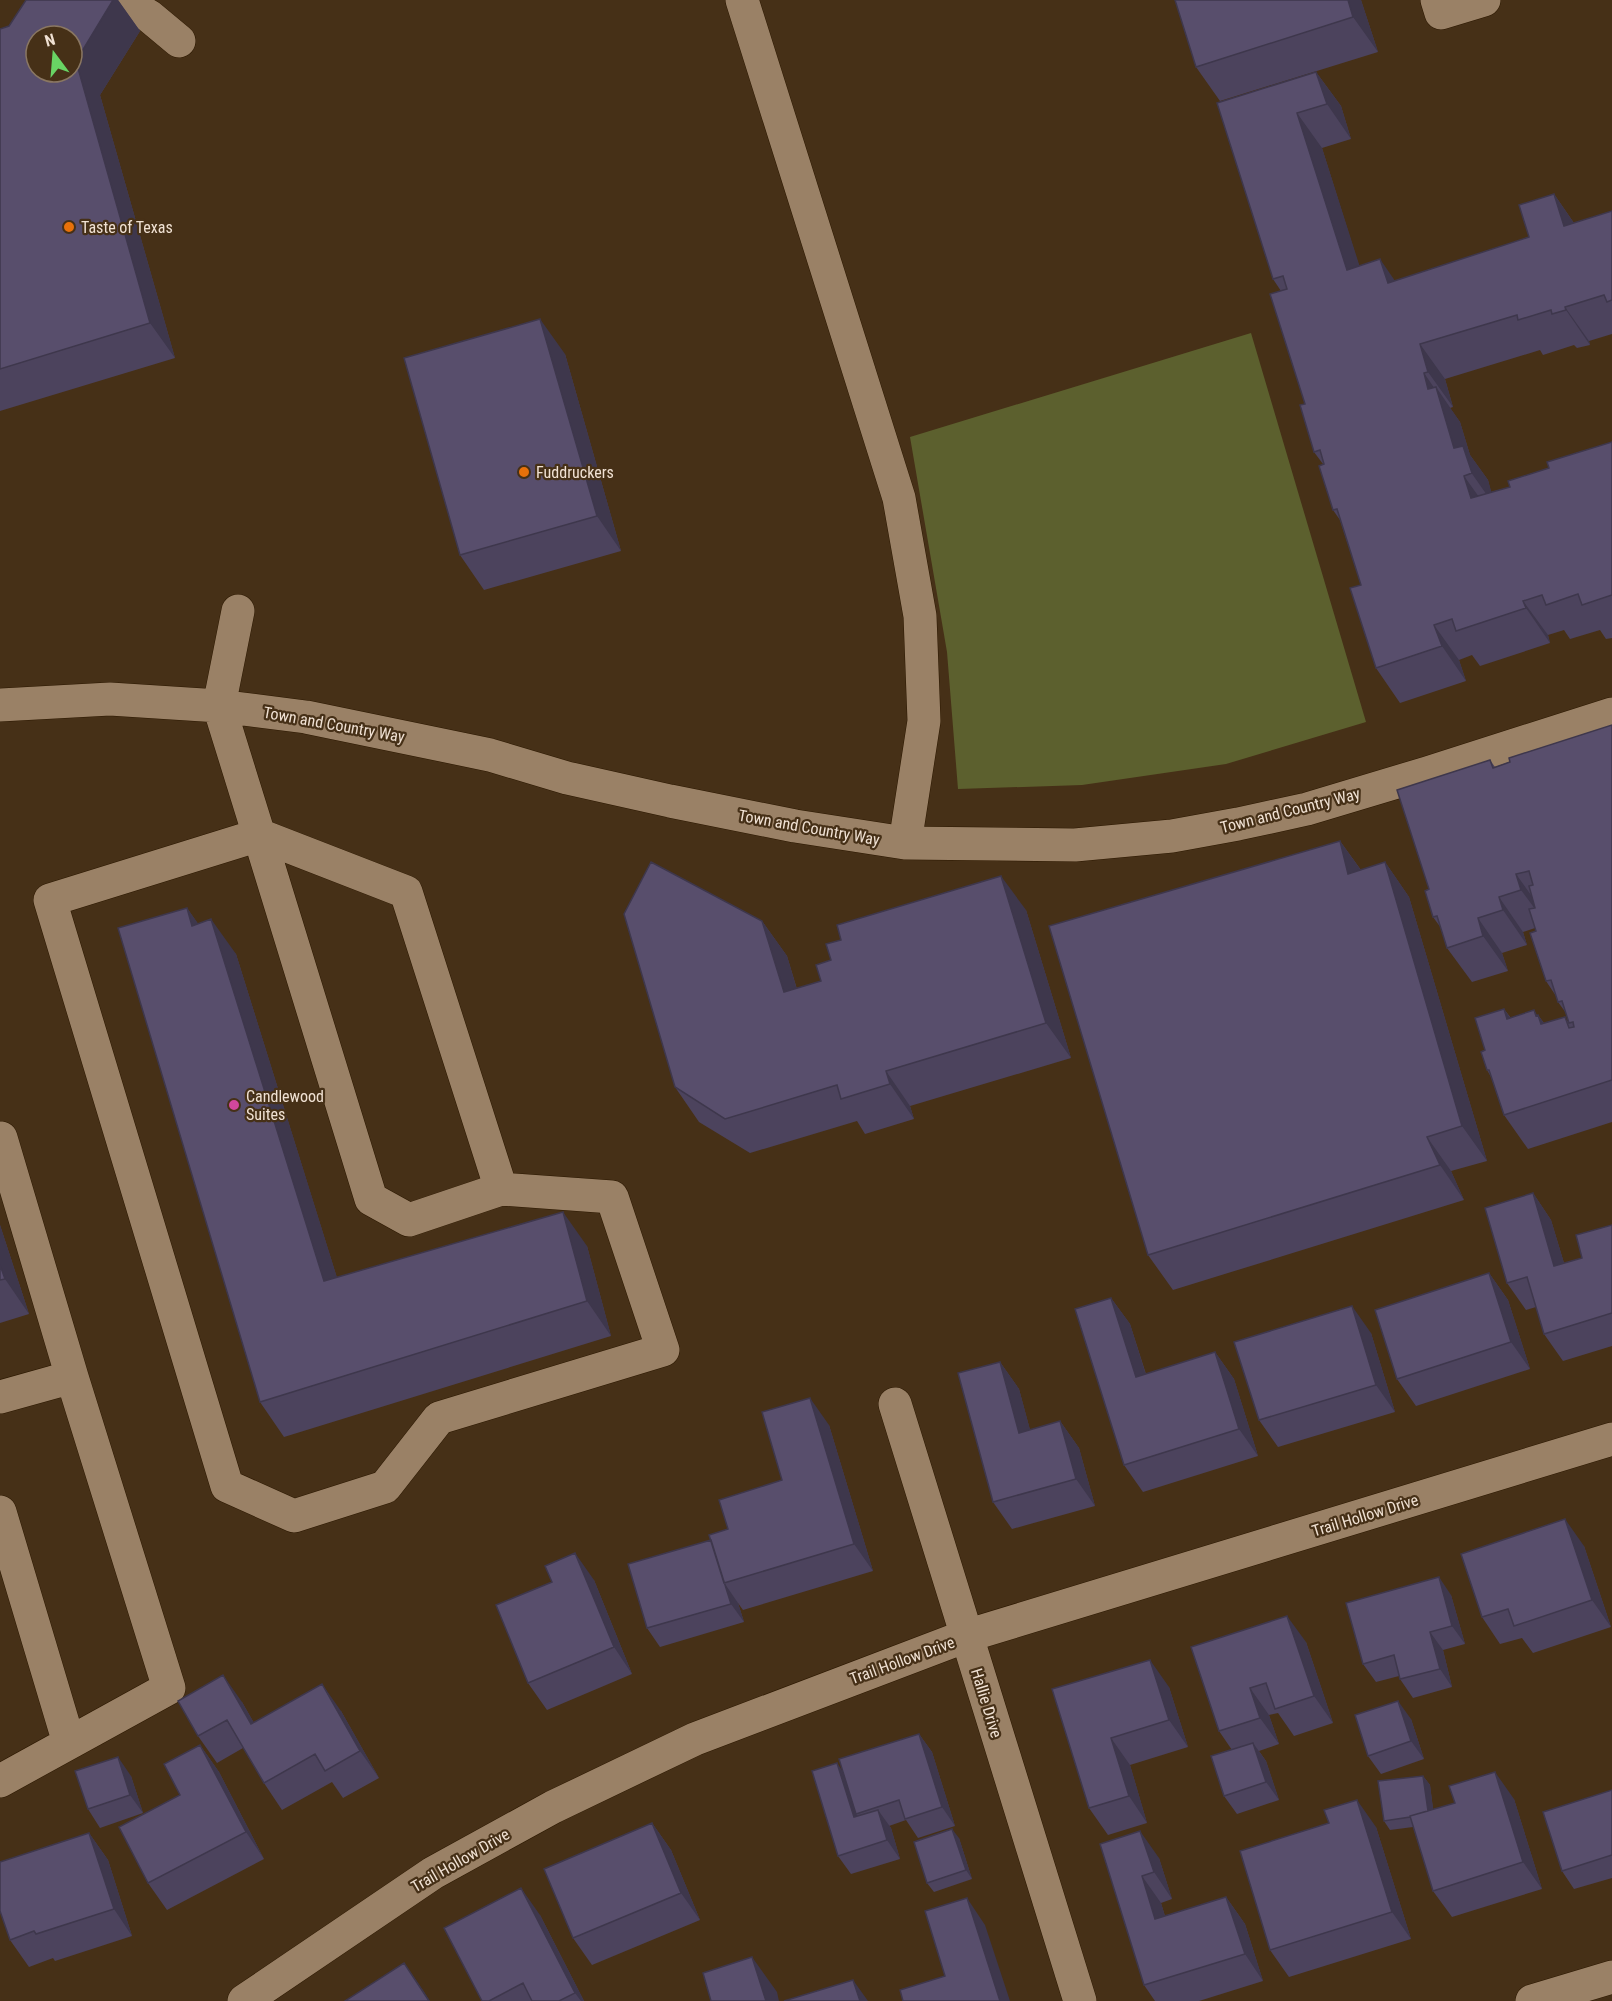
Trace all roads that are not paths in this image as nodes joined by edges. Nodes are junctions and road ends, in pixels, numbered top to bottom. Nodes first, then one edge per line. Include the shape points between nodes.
1 (121, 0) edge
2 (741, 0) edge
3 (1437, 0) edge
4 (1485, 0) edge
5 (179, 41) dead end
6 (238, 611) dead end
7 (0, 705) edge
8 (219, 706) junction
9 (1612, 714) edge
10 (258, 835) junction
11 (905, 843) junction
12 (1, 1138) edge
13 (501, 1190) junction
14 (72, 1377) junction
15 (0, 1397) edge
16 (895, 1404) dead end
17 (1612, 1439) edge
18 (0, 1512) edge
19 (966, 1636) junction
20 (69, 1743) junction
21 (0, 1781) edge
22 (1612, 1977) edge
23 (244, 2001) edge
24 (1080, 2001) edge
25 (1532, 2001) edge

1 - 5 street
2 - 11 street via 899,498 920,616 924,721
3 - 4 street via 1441,13
6 - 8 street
7 - 8 street, Town and Country Way via 110,699
8 - 10 street
8 - 11 street, Town and Country Way via 306,717 418,739 670,801
9 - 11 street, Town and Country Way via 1307,809 1238,825 1075,845
10 - 13 street via 406,892
10 - 13 street via 371,1199 409,1220
10 - 13 street via 50,900 227,1486 294,1516 385,1487 439,1418 663,1350 612,1197
12 - 14 street
14 - 15 street
14 - 20 street via 169,1688
16 - 19 street, Hallie Drive
17 - 19 street, Trail Hollow Drive
18 - 20 street
19 - 23 street, Trail Hollow Drive via 695,1739 553,1807 433,1874
19 - 24 street, Hallie Drive
20 - 21 street
22 - 25 street

